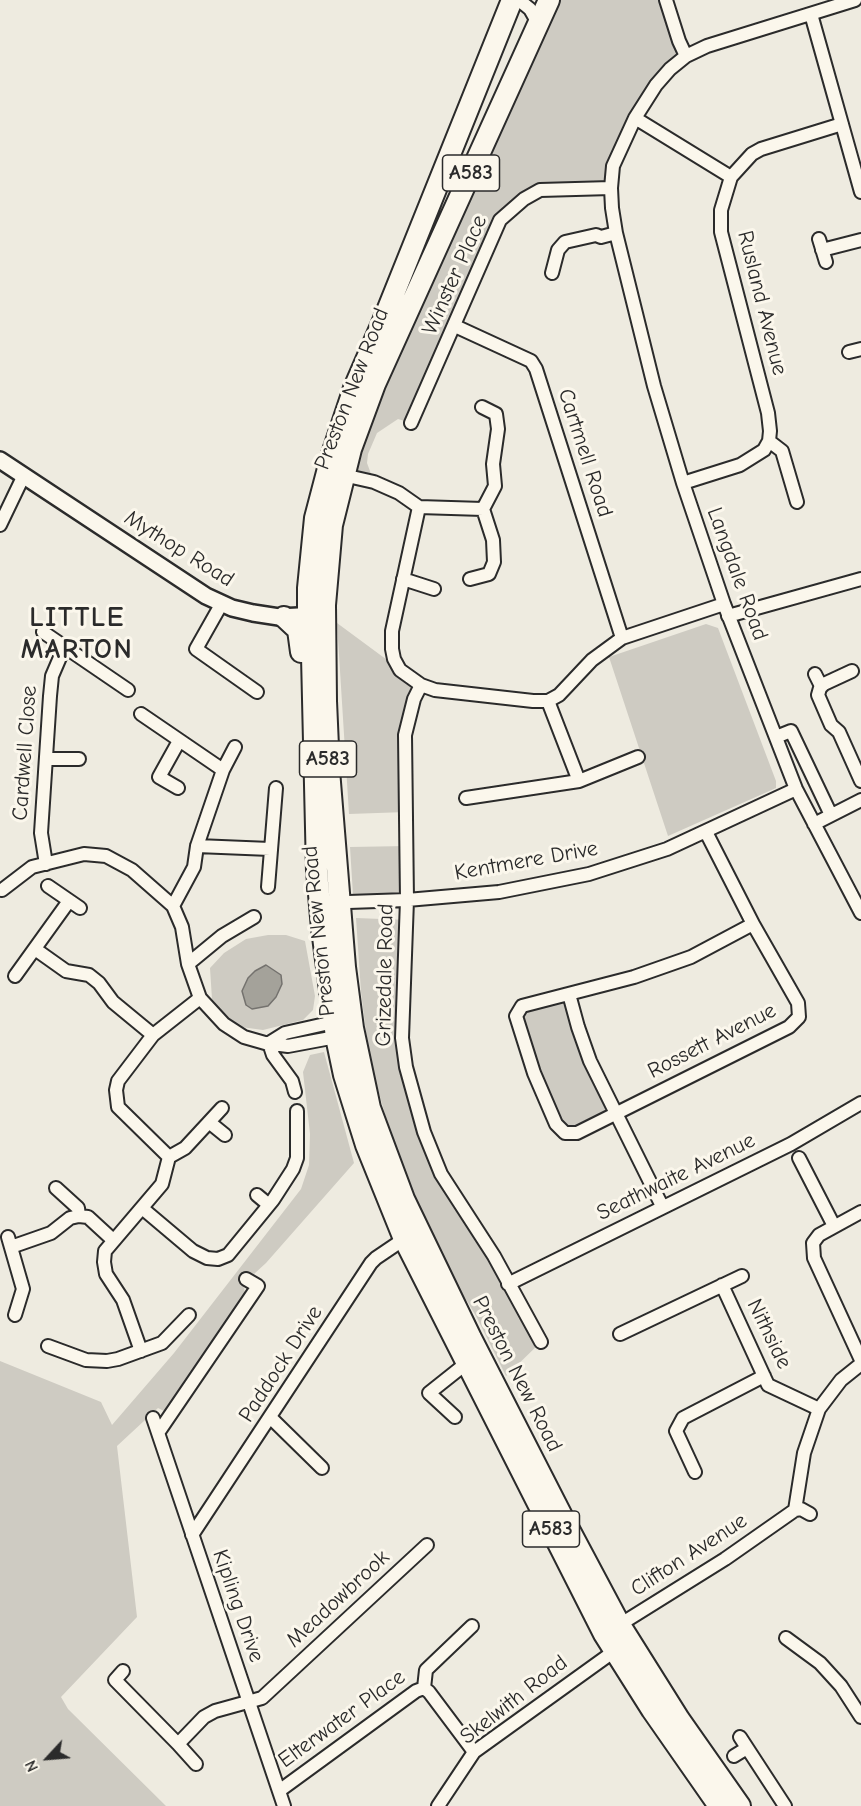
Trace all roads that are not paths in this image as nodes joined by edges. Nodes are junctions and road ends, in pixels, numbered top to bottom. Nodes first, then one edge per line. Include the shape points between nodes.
1 (512, 0) edge
2 (519, 0) edge
3 (549, 0) edge
4 (666, 0) edge
5 (855, 0) edge
6 (811, 14) junction
7 (538, 23) junction
8 (686, 56) junction
9 (634, 118) junction
10 (842, 124) junction
11 (731, 177) junction
12 (611, 188) junction
13 (861, 192) edge
14 (616, 233) junction
15 (861, 240) edge
16 (822, 250) dead end
17 (552, 273) dead end
18 (455, 326) junction
19 (482, 407) dead end
20 (411, 423) dead end
21 (769, 441) junction
22 (0, 460) edge
23 (24, 475) junction
24 (343, 476) junction
25 (683, 483) junction
26 (797, 502) dead end
27 (419, 507) junction
28 (483, 509) junction
29 (0, 525) edge
30 (403, 579) junction
31 (470, 579) dead end
32 (861, 579) edge
33 (434, 589) dead end
34 (222, 603) junction
35 (726, 610) junction
36 (317, 615) junction
37 (284, 617) junction
38 (44, 632) dead end
39 (622, 638) junction
40 (64, 648) junction
41 (852, 671) dead end
42 (815, 674) dead end
43 (421, 685) junction
44 (821, 686) junction
45 (128, 690) dead end
46 (257, 692) dead end
47 (548, 701) junction
48 (141, 714) dead end
49 (313, 730) junction
50 (776, 737) junction
51 (179, 741) junction
52 (235, 747) dead end
53 (638, 757) dead end
54 (46, 759) junction
55 (79, 759) dead end
56 (223, 770) junction
57 (579, 781) junction
58 (861, 781) edge
59 (178, 788) dead end
60 (276, 788) dead end
61 (796, 789) junction
62 (466, 798) dead end
63 (861, 800) edge
64 (831, 815) junction
65 (814, 824) junction
66 (706, 832) junction
67 (197, 846) junction
68 (270, 849) junction
69 (46, 864) junction
70 (48, 886) dead end
71 (268, 887) dead end
72 (2, 890) dead end
73 (407, 900) junction
74 (339, 902) junction
75 (319, 903) junction
76 (173, 906) junction
77 (861, 913) edge
78 (254, 917) dead end
79 (753, 924) junction
80 (35, 949) junction
81 (188, 964) junction
82 (15, 976) dead end
83 (570, 994) junction
84 (200, 998) junction
85 (350, 1010) junction
86 (337, 1030) junction
87 (153, 1035) junction
88 (269, 1043) junction
89 (356, 1044) junction
90 (295, 1092) dead end
91 (861, 1103) edge
92 (222, 1108) dead end
93 (297, 1111) dead end
94 (616, 1113) junction
95 (209, 1122) junction
96 (225, 1135) dead end
97 (169, 1157) junction
98 (799, 1158) dead end
99 (56, 1188) dead end
100 (257, 1195) dead end
101 (269, 1205) junction
102 (662, 1206) junction
103 (142, 1208) junction
104 (861, 1212) edge
105 (79, 1216) junction
106 (834, 1226) junction
107 (412, 1235) junction
108 (113, 1240) junction
109 (742, 1276) dead end
110 (246, 1279) dead end
111 (508, 1284) junction
112 (722, 1285) junction
113 (15, 1315) dead end
114 (189, 1316) dead end
115 (620, 1334) dead end
116 (541, 1342) dead end
117 (48, 1346) dead end
118 (141, 1351) junction
119 (468, 1362) junction
120 (861, 1362) edge
121 (764, 1376) junction
122 (819, 1409) junction
123 (455, 1417) dead end
124 (153, 1418) dead end
125 (271, 1418) junction
126 (158, 1433) junction
127 (322, 1468) dead end
128 (695, 1472) dead end
129 (795, 1510) junction
130 (810, 1514) dead end
131 (192, 1535) junction
132 (427, 1545) dead end
133 (471, 1626) dead end
134 (617, 1637) junction
135 (786, 1638) dead end
136 (123, 1671) dead end
137 (424, 1688) junction
138 (248, 1702) junction
139 (861, 1717) edge
140 (178, 1744) junction
141 (474, 1752) junction
142 (734, 1756) dead end
143 (192, 1763) dead end
144 (279, 1791) junction
145 (284, 1806) edge
146 (438, 1806) edge
147 (719, 1806) edge
148 (740, 1806) edge
149 (785, 1806) edge

1 - 36 highway, Preston New Road / A583 via 354,388 330,457 315,519 308,588
2 - 7 street
3 - 7 highway, Preston New Road / A583
4 - 8 street
5 - 6 street, Langdale Road
6 - 8 street, Langdale Road
6 - 10 street
7 - 24 highway, Preston New Road / A583 via 379,374
8 - 9 street, Langdale Road via 669,69
9 - 11 street
9 - 12 street, Langdale Road via 614,166
10 - 11 street, Rusland Avenue via 761,149
10 - 13 street
11 - 21 street, Rusland Avenue via 721,210 721,232 768,413
12 - 14 street, Langdale Road
12 - 18 street, Winster Place via 540,190 500,220
14 - 17 street via 565,242 558,250
14 - 25 street, Langdale Road
15 - 16 street
18 - 20 street, Winster Place
18 - 39 street, Cartmell Road via 531,361 536,369
19 - 28 street via 496,414 498,429 493,464 495,486
21 - 25 street via 764,450 740,465
21 - 26 street via 782,451
22 - 23 street, Mythop Road
23 - 29 street
23 - 34 street, Mythop Road via 191,588
24 - 27 street via 374,482
24 - 36 highway, Preston New Road / A583
25 - 35 street, Langdale Road
27 - 28 street
27 - 30 street
28 - 31 street via 493,540 494,562 489,574
30 - 33 street
30 - 43 street via 392,631 394,659 400,670
32 - 35 street
34 - 37 street, Mythop Road
34 - 46 street via 196,649
35 - 39 street
35 - 50 street, Langdale Road
36 - 37 street, Mythop Road
36 - 49 highway, Preston New Road / A583 via 312,656
36 - 74 highway, Preston New Road / A583
37 - 49 highway, A583 via 294,624 300,637 304,714
38 - 40 street
39 - 47 street
40 - 45 street
40 - 54 street, Cardwell Close via 52,676
41 - 44 street
42 - 44 street
43 - 47 street via 435,690
43 - 73 street, Grizedale Road via 405,735
44 - 58 street via 818,695
47 - 57 street
48 - 51 street
49 - 75 highway, Preston New Road / A583
50 - 61 street, Langdale Road
50 - 64 street via 791,731
51 - 56 street
51 - 59 street via 159,777
52 - 56 street
53 - 57 street
54 - 55 street
54 - 69 street, Cardwell Close via 41,833
56 - 67 street
57 - 62 street
60 - 68 street
61 - 65 street, Langdale Road
61 - 66 street, Kentmere Drive
63 - 64 street
64 - 65 street
65 - 77 street, Langdale Road
66 - 73 street, Kentmere Drive via 589,874 499,892
66 - 79 street, Rossett Avenue
67 - 68 street
67 - 76 street via 194,867
68 - 71 street
69 - 72 street via 32,867
69 - 76 street via 84,854 106,856 132,870
70 - 80 street via 75,904
73 - 74 street, Kentmere Drive
73 - 111 street, Grizedale Road via 402,1038 413,1096 441,1174
74 - 75 street, Kentmere Drive
74 - 85 highway, Preston New Road / A583
75 - 86 highway, Preston New Road / A583
76 - 81 street via 182,927
78 - 81 street via 222,936
79 - 83 street via 691,957
79 - 94 street, Rossett Avenue via 798,1003 799,1017 789,1026
80 - 82 street
80 - 87 street via 66,971 89,975 113,1002
81 - 84 street
83 - 94 street via 590,1061
83 - 94 street via 522,1006 516,1016 534,1073 556,1124 565,1133 577,1133
84 - 87 street
84 - 88 street via 234,1031
85 - 86 highway
85 - 89 highway, Preston New Road / A583
86 - 88 street via 285,1033
86 - 89 highway
86 - 107 highway, Preston New Road / A583 via 340,1063 356,1117 390,1207
87 - 97 street via 118,1081 116,1099 118,1107
88 - 90 street
89 - 107 highway, Preston New Road / A583 via 370,1108 404,1199
91 - 102 street, Seathwaite Avenue via 791,1144
92 - 95 street
93 - 101 street via 297,1158 288,1179
94 - 102 street
95 - 96 street
95 - 97 street via 185,1148
97 - 103 street via 162,1184
98 - 106 street
99 - 105 street via 78,1208
100 - 101 street
101 - 103 street via 238,1245 218,1259 193,1251
102 - 111 street, Seathwaite Avenue
103 - 108 street
104 - 106 street
105 - 108 street via 88,1217
105 - 113 street via 51,1233 10,1242 23,1289
106 - 120 street via 813,1244 814,1258
107 - 119 highway, Preston New Road / A583
107 - 125 street, Paddock Drive via 371,1263
107 - 134 highway, Preston New Road / A583 via 466,1328 562,1516
108 - 118 street via 105,1251 106,1274 123,1300
109 - 112 street, Nithside
110 - 126 street via 258,1286
111 - 116 street, Grizedale Road
112 - 115 street, Nithside
112 - 121 street, Nithside
114 - 118 street via 162,1343
117 - 118 street via 97,1361
119 - 123 street, Preston New Road via 429,1393
119 - 134 highway, Preston New Road / A583
120 - 122 street
121 - 122 street, Nithside via 768,1385
121 - 128 street via 683,1418 676,1431
122 - 129 street via 804,1454
124 - 126 street, Kipling Drive
125 - 127 street
125 - 131 street, Paddock Drive
126 - 131 street, Kipling Drive
129 - 130 street
129 - 134 street, Clifton Avenue
131 - 138 street, Kipling Drive
132 - 138 street, Meadowbrook via 262,1698
133 - 137 street, Elterwater Place via 426,1670
134 - 141 street, Skelwith Road
134 - 147 highway, Preston New Road / A583 via 652,1710
134 - 148 highway, Preston New Road / A583
135 - 139 street via 820,1663
136 - 140 street via 115,1680
137 - 141 street
137 - 144 street, Elterwater Place
138 - 140 street, Meadowbrook via 204,1717
138 - 144 street, Kipling Drive
140 - 143 street
141 - 146 street, Skelwith Road
142 - 149 street via 743,1742
144 - 145 street, Kipling Drive

